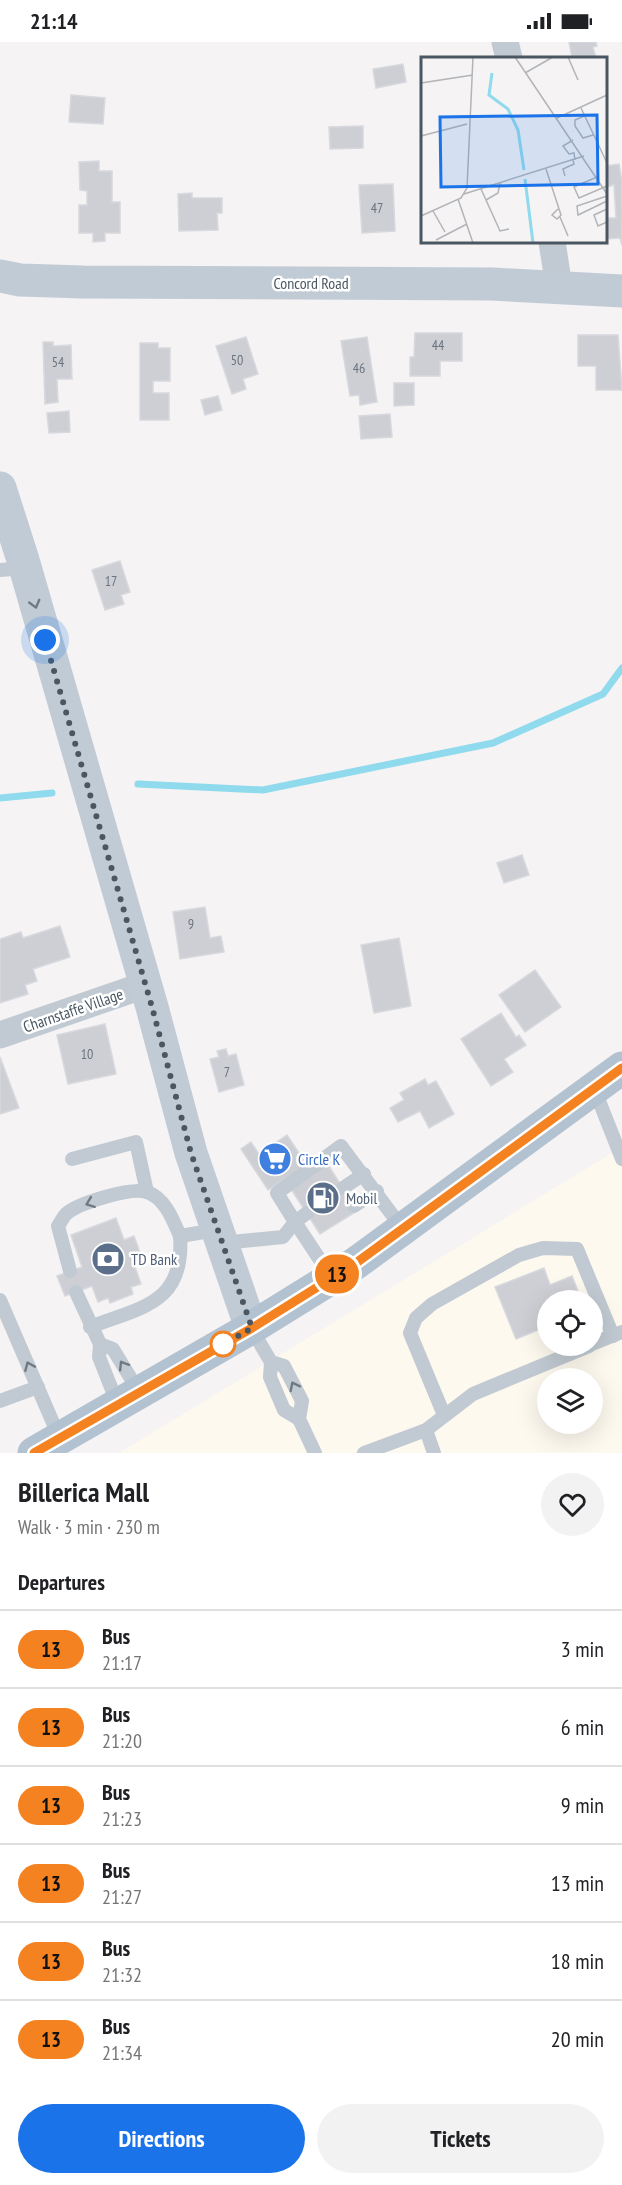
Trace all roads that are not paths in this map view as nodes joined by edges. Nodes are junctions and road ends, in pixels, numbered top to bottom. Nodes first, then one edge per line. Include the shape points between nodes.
1 (505, 42) edge
2 (509, 57) edge
3 (552, 243) edge
4 (0, 276) edge
5 (559, 287) junction
6 (622, 291) edge
7 (0, 488) edge
8 (13, 569) edge
9 (145, 985) junction
10 (0, 1035) edge
11 (622, 1068) edge
12 (594, 1088) junction
13 (72, 1159) dead end
14 (622, 1159) edge
15 (364, 1174) junction
16 (343, 1188) dead end
17 (377, 1191) junction
18 (147, 1192) junction
19 (354, 1206) dead end
20 (307, 1214) dead end
21 (295, 1222) junction
22 (402, 1228) junction
23 (180, 1236) junction
24 (219, 1236) junction
25 (70, 1271) dead end
26 (332, 1278) junction
27 (76, 1292) dead end
28 (0, 1300) edge
29 (90, 1327) junction
30 (252, 1328) junction
31 (618, 1334) edge
32 (603, 1340) edge
33 (100, 1344) junction
34 (565, 1356) edge
35 (271, 1362) junction
36 (38, 1387) junction
37 (129, 1399) junction
38 (0, 1401) edge
39 (444, 1415) junction
40 (299, 1419) junction
41 (426, 1430) junction
42 (47, 1446) edge
43 (315, 1453) edge
44 (364, 1453) edge
45 (434, 1453) edge

1 - 2 street
3 - 5 street
4 - 5 main road, Concord Road via 82,282
5 - 6 main road, Concord Road
7 - 8 main road
8 -> 9 main road
9 - 10 street, Charnstaffe Village
9 - 24 main road via 191,1153
11 - 12 main road
12 - 14 lane
12 - 22 main road
13 - 18 lane via 136,1142
15 - 16 lane
15 - 17 lane
15 - 21 lane via 341,1146 277,1193
17 - 19 lane
17 - 22 lane
18 - 23 lane via 167,1208
18 -> 25 lane via 105,1197 66,1214 58,1226
20 - 21 lane
21 - 24 lane via 283,1237
21 - 26 lane via 312,1234
22 - 26 main road
23 - 24 lane
23 - 29 lane via 180,1268 168,1288 150,1306
24 - 30 main road
26 - 30 main road
27 - 29 lane
36 -> 28 lane
29 - 33 lane
30 - 35 lane
30 - 37 main road
31 - 32 lane
31 - 39 lane via 577,1249 543,1248 519,1255 432,1304 416,1318 410,1333
33 - 37 lane via 99,1357
37 -> 33 lane via 113,1349
34 - 39 lane via 473,1394
35 - 40 lane via 270,1377 284,1410
40 -> 35 lane via 302,1401 284,1366
36 - 38 lane
36 - 42 lane
37 - 42 main road
39 - 41 lane
40 - 43 lane
41 - 44 lane
41 - 45 lane

